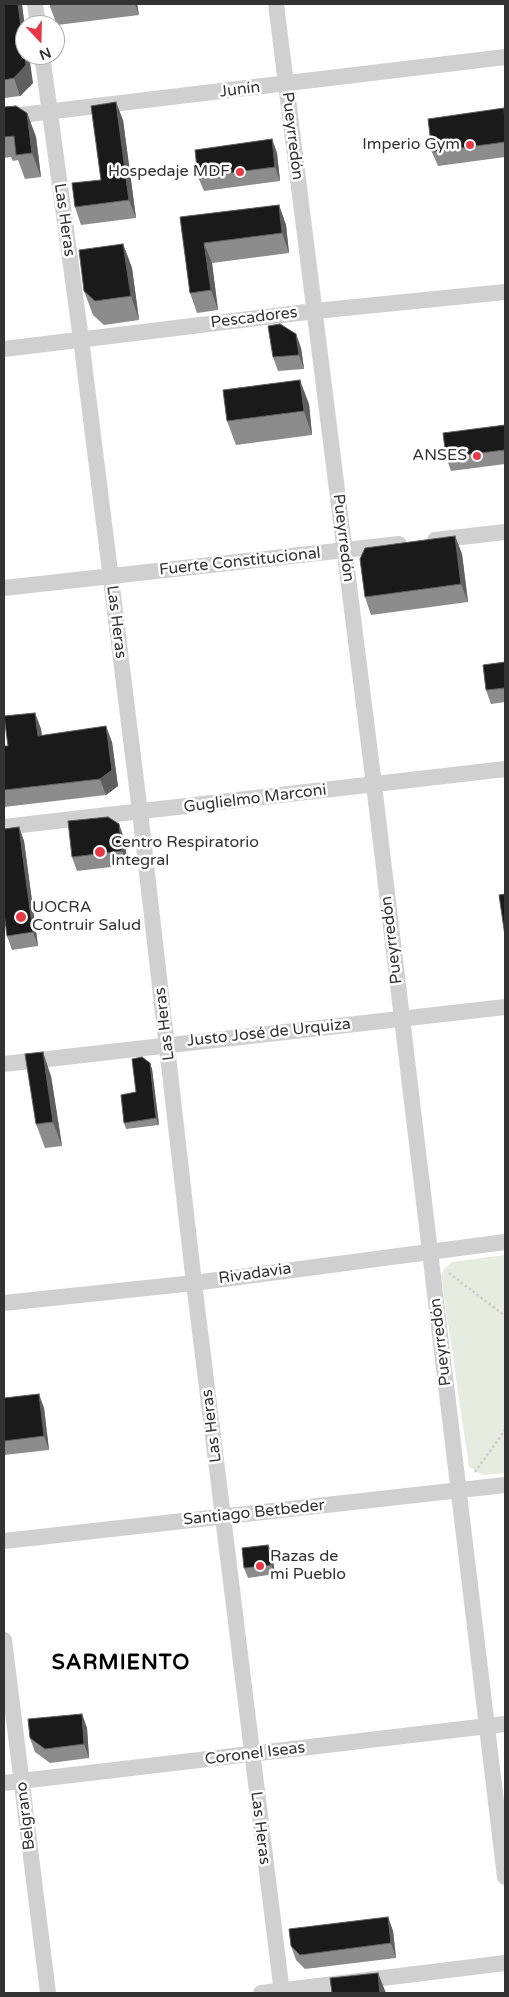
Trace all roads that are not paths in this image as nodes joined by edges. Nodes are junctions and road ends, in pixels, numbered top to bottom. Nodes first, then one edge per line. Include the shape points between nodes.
1 (276, 4) edge
2 (505, 57) edge
3 (43, 65) edge
4 (286, 84) junction
5 (49, 112) junction
6 (4, 117) edge
7 (505, 292) edge
8 (315, 311) junction
9 (81, 339) junction
10 (4, 349) edge
11 (505, 532) edge
12 (344, 550) junction
13 (110, 576) junction
14 (4, 588) edge
15 (505, 769) edge
16 (374, 785) junction
17 (140, 812) junction
18 (4, 827) edge
19 (505, 1007) edge
20 (402, 1018) junction
21 (167, 1044) junction
22 (4, 1064) edge
23 (505, 1242) edge
24 (430, 1250) junction
25 (194, 1282) junction
26 (4, 1304) edge
27 (505, 1485) edge
28 (458, 1490) junction
29 (223, 1516) junction
30 (4, 1541) edge
31 (4, 1640) edge
32 (505, 1724) edge
33 (487, 1726) junction
34 (251, 1755) junction
35 (22, 1781) junction
36 (4, 1783) edge
37 (505, 1877) edge
38 (505, 1963) edge
39 (282, 1992) edge
40 (48, 1993) edge
41 (261, 1993) edge

1 - 4 street, Pueyrredón
2 - 4 street, Junín
3 - 5 street, Las Heras
4 - 5 street, Junín
4 - 8 street, Pueyrredón
5 - 6 street, Junín
5 - 9 street, Las Heras
7 - 8 street, Pescadores
8 - 9 street, Pescadores
8 - 12 street, Pueyrredón
9 - 10 street, Pescadores
9 - 13 street, Las Heras
11 - 12 street, Fuerte Constitucional
12 - 13 street, Fuerte Constitucional
12 - 16 street, Pueyrredón
13 - 14 street, Fuerte Constitucional
13 - 17 street, Las Heras
15 - 16 street, Guglielmo Marconi
16 - 17 street, Guglielmo Marconi
16 - 20 street, Pueyrredón
17 - 18 street, Guglielmo Marconi
17 - 21 street, Las Heras
19 - 20 street, Justo José de Urquiza
20 - 21 street, Justo José de Urquiza
20 - 24 street, Pueyrredón
21 - 22 street, Justo José de Urquiza
21 - 25 street, Las Heras
23 - 24 street, Rivadavia
24 - 25 street, Rivadavia
24 - 28 street, Pueyrredón
25 - 26 street, Rivadavia
25 - 29 street, Las Heras
27 - 28 street, Santiago Betbeder
28 - 29 street, Santiago Betbeder
28 - 33 street, Pueyrredón
29 - 30 street, Santiago Betbeder
29 - 34 street, Las Heras
31 - 35 street, Belgrano
32 - 33 street, Coronel Iseas
33 - 34 street, Coronel Iseas
33 - 37 street, Pueyrredón
34 - 35 street, Coronel Iseas
34 - 39 street, Las Heras
35 - 36 street, Coronel Iseas
35 - 40 street, Belgrano
38 - 39 street
39 - 41 street

